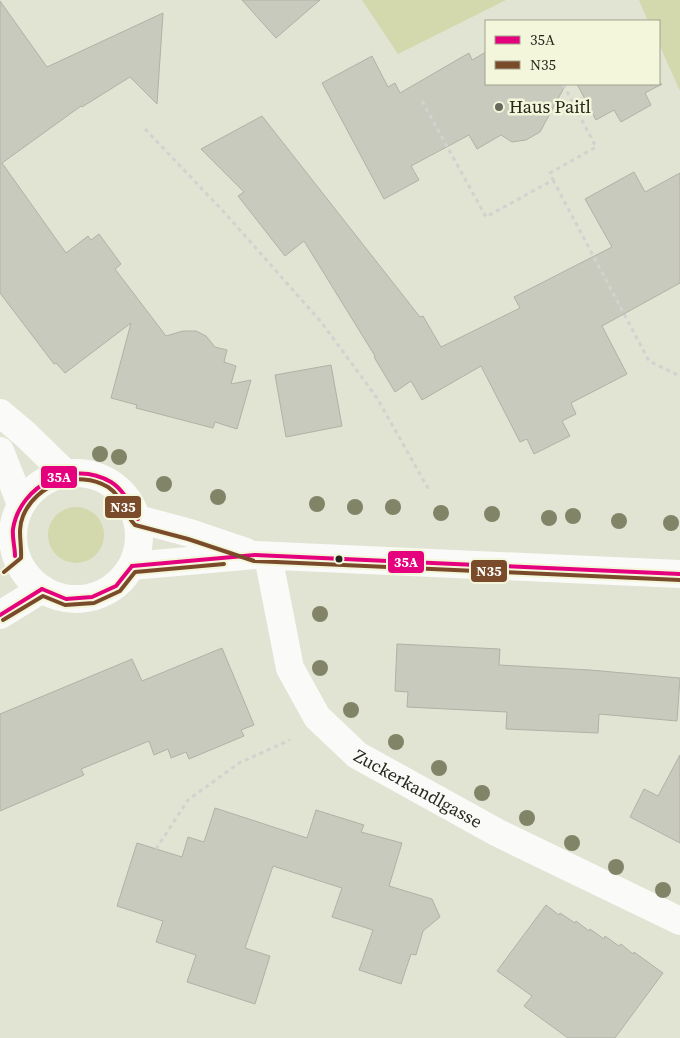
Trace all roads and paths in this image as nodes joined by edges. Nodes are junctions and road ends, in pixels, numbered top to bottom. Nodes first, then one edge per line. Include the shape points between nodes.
1 (564, 85) edge
2 (422, 101) dead end
3 (145, 129) dead end
4 (554, 180) junction
5 (680, 376) edge
6 (0, 413) edge
7 (0, 451) edge
8 (65, 473) junction
9 (430, 490) dead end
10 (21, 504) junction
11 (138, 519) junction
12 (262, 556) junction
13 (8, 562) edge
14 (132, 566) junction
15 (680, 574) edge
16 (42, 589) junction
17 (0, 615) edge
18 (318, 717) junction
19 (156, 849) dead end
20 (680, 921) edge

1 - 4 path via 596,147 550,173
2 - 4 path via 486,217
3 - 9 path via 322,323 377,398
4 - 5 path via 649,361
6 - 8 main road
7 - 10 main road
8 - 10 main road via 40,484
8 - 11 main road via 88,474 110,482 128,498
10 - 13 main road
11 - 12 main road
11 - 14 main road via 140,543
12 - 14 main road
12 - 15 main road
12 - 18 main road, Zuckerkandlgasse via 290,668
13 - 16 main road
14 - 16 main road via 116,586 92,597 66,599
16 - 17 main road
18 - 19 path via 288,741 239,763 188,800
18 - 20 main road, Zuckerkandlgasse via 357,755 498,833

